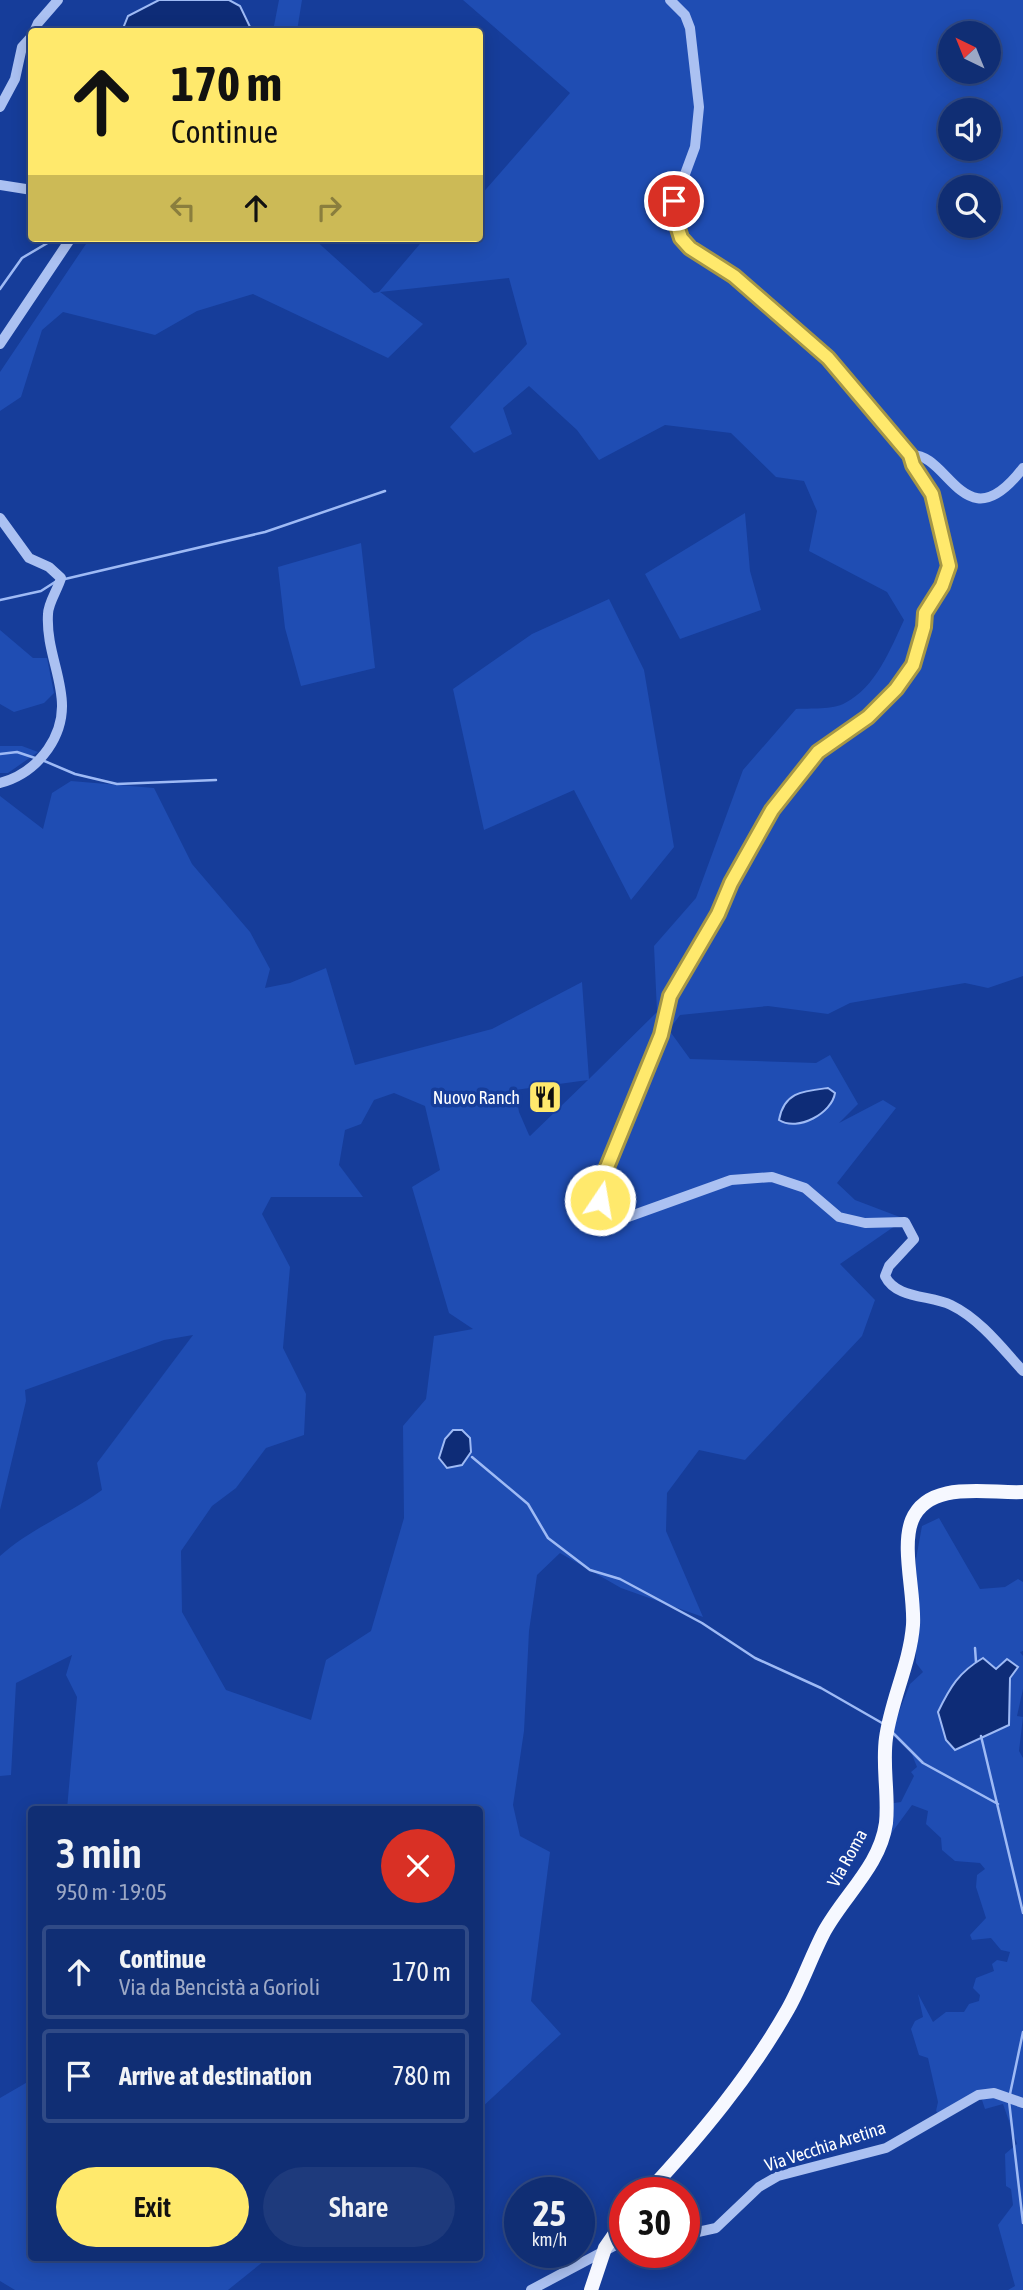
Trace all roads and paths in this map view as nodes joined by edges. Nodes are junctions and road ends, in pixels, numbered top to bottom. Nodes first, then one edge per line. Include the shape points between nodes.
1 (58, 0) edge
2 (670, 0) edge
3 (36, 28) edge
4 (28, 40) edge
5 (0, 107) edge
6 (0, 184) edge
7 (28, 189) edge
8 (68, 242) edge
9 (0, 344) edge
10 (910, 455) junction
11 (1023, 468) edge
12 (0, 518) edge
13 (0, 783) edge
14 (1023, 1371) edge
15 (1023, 1492) edge
16 (1023, 2103) edge
17 (661, 2177) edge
18 (700, 2232) edge
19 (609, 2242) edge
20 (609, 2246) edge
21 (605, 2248) junction
22 (531, 2290) edge
23 (591, 2290) edge

1 - 3 street
2 - 10 street via 690,28 699,107 695,147 674,201 681,238 764,300 828,358
4 - 5 street
6 - 7 street
8 - 9 street
10 - 11 street via 925,460 961,492 981,498 1004,489
10 - 14 street via 932,494 949,566 925,613 913,665 882,703 818,752 772,810 670,996 661,1035 603,1177 600,1200 603,1214 613,1221 731,1180 772,1177 805,1188 839,1217 865,1223 905,1222 914,1239 889,1266 888,1283 896,1290 953,1306 993,1338
12 - 13 street via 29,558 61,578 47,612 63,716 43,756 27,771
15 - 17 main road, Via Roma via 949,1493 920,1508 912,1520 913,1625 886,1738 886,1824 874,1856 824,1932 788,2009 740,2084
16 - 18 street, Via Vecchia Aretina via 994,2093 978,2095 886,2148 778,2176 716,2228
19 - 21 main road
20 - 21 street
21 - 22 street
21 - 23 main road

